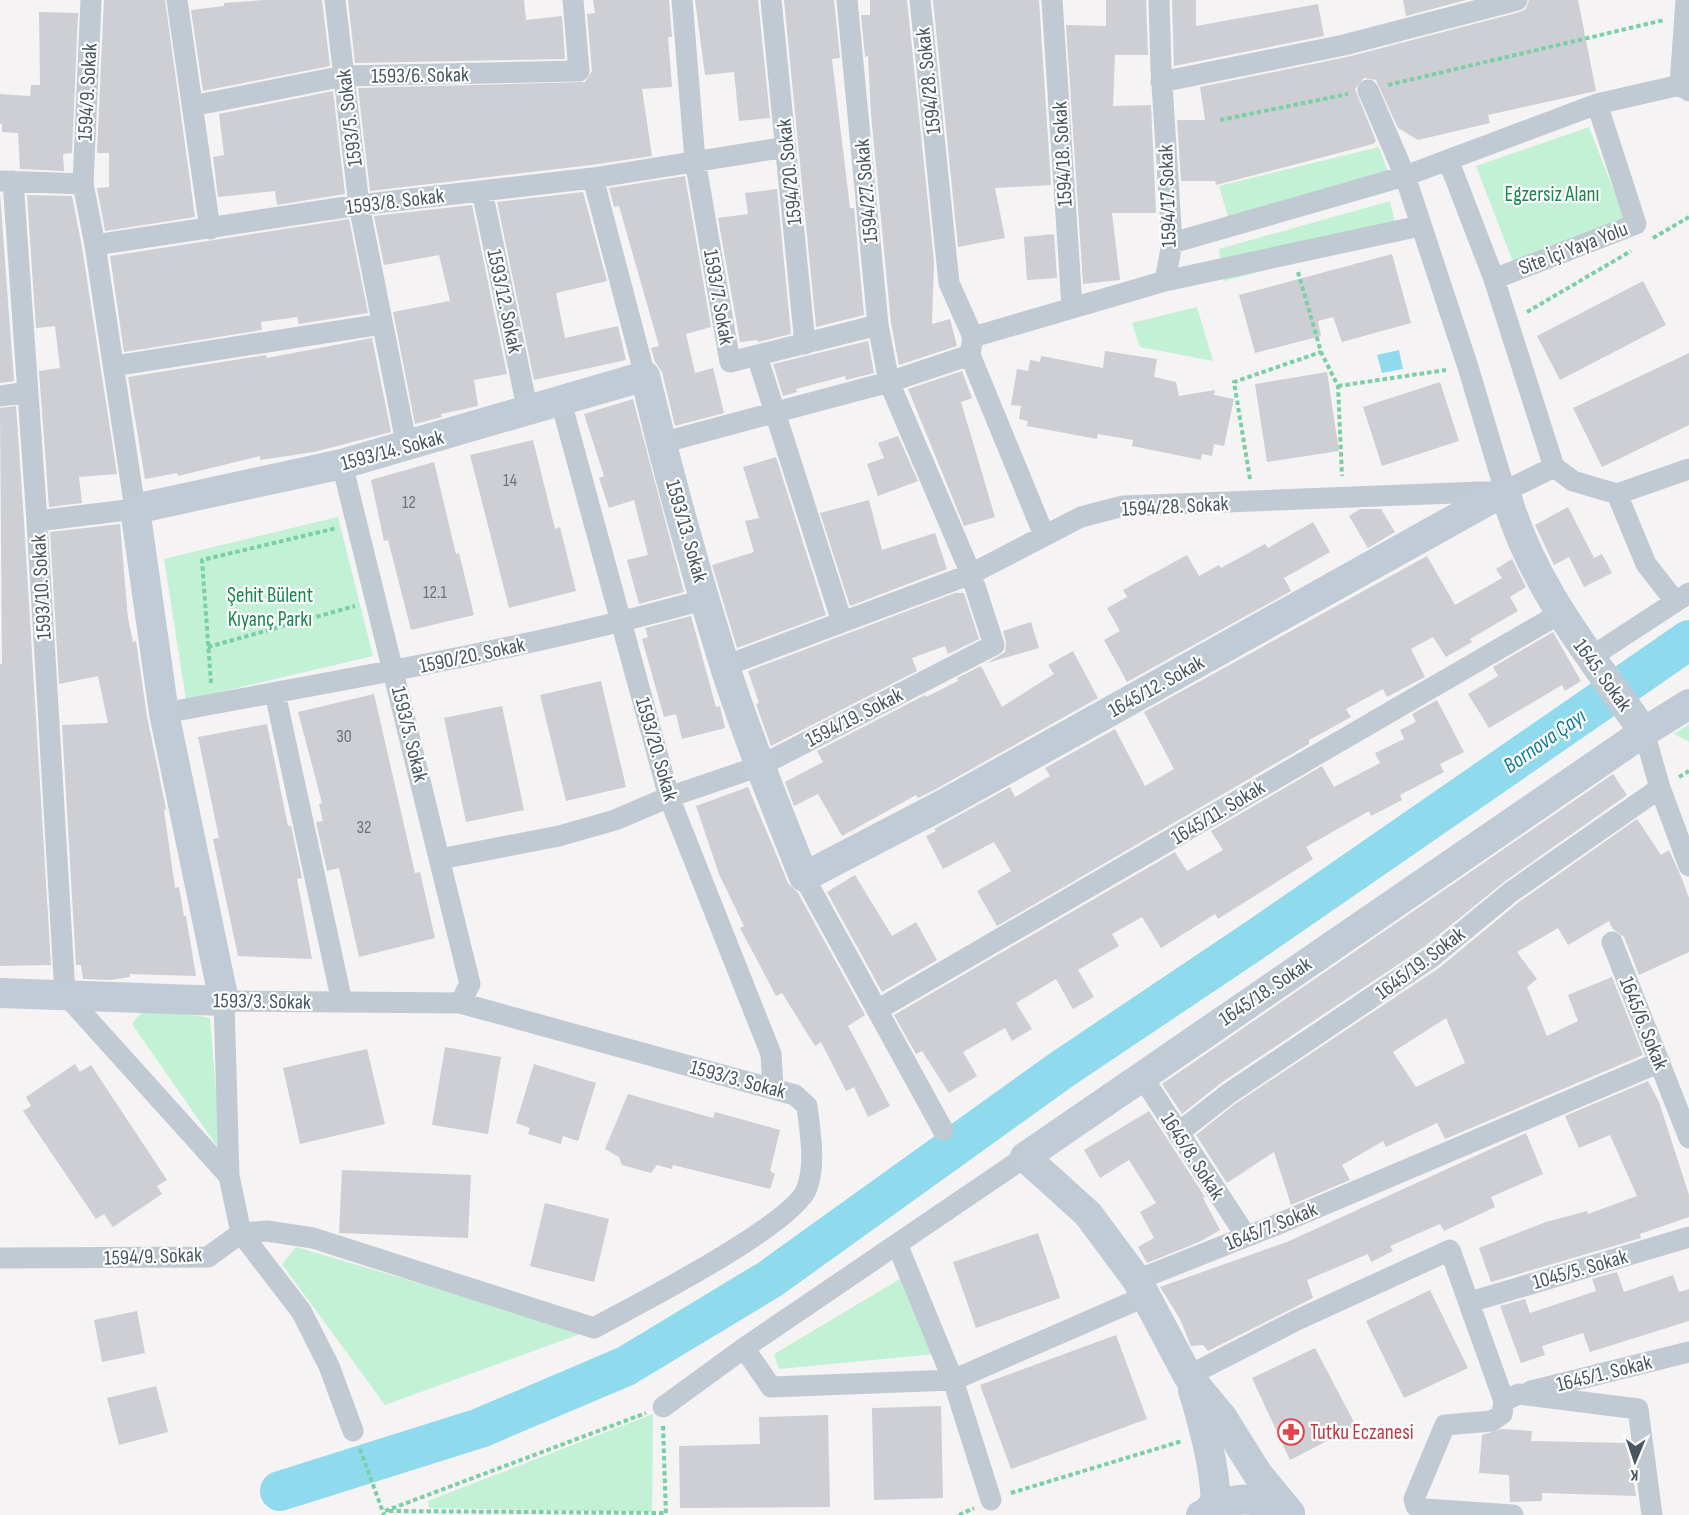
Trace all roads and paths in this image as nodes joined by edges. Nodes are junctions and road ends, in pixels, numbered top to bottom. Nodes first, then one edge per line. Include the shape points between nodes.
1 (91, 0) edge
2 (177, 0) edge
3 (335, 0) edge
4 (573, 0) edge
5 (682, 0) edge
6 (771, 0) edge
7 (847, 0) edge
8 (920, 0) edge
9 (1052, 0) edge
10 (1159, 0) edge
11 (1517, 0) edge
12 (1685, 8) edge
13 (344, 76) junction
14 (1161, 82) junction
15 (1684, 88) edge
16 (1368, 90) junction
17 (1597, 104) junction
18 (192, 106) junction
19 (1220, 120) dead end
20 (786, 147) junction
21 (695, 160) junction
22 (1449, 162) junction
23 (1405, 176) junction
24 (593, 178) junction
25 (7, 181) edge
26 (83, 184) junction
27 (482, 191) junction
28 (359, 205) junction
29 (1689, 217) edge
30 (1420, 226) junction
31 (210, 229) junction
32 (1649, 240) dead end
33 (1172, 243) junction
34 (95, 245) junction
35 (1639, 246) dead end
36 (1296, 265) dead end
37 (1494, 279) junction
38 (1165, 281) junction
39 (1072, 308) junction
40 (1509, 322) junction
41 (382, 324) junction
42 (878, 325) junction
43 (805, 344) junction
44 (972, 346) junction
45 (1321, 352) junction
46 (757, 356) junction
47 (114, 366) junction
48 (1468, 367) junction
49 (645, 376) junction
50 (890, 381) junction
51 (1338, 386) junction
52 (27, 392) junction
53 (0, 396) edge
54 (561, 402) junction
55 (528, 412) junction
56 (774, 412) junction
57 (661, 443) junction
58 (407, 447) junction
59 (342, 464) junction
60 (1554, 467) junction
61 (1689, 469) edge
62 (1505, 491) junction
63 (1617, 494) junction
64 (1344, 496) junction
65 (1254, 502) junction
66 (135, 509) junction
67 (38, 521) junction
68 (341, 528) dead end
69 (1044, 535) junction
70 (971, 574) junction
71 (1682, 597) edge
72 (706, 598) junction
73 (360, 604) dead end
74 (1559, 614) junction
75 (842, 622) junction
76 (620, 623) junction
77 (208, 646) junction
78 (1591, 657) junction
79 (725, 666) junction
80 (394, 671) junction
81 (275, 693) junction
82 (213, 704) junction
83 (1689, 704) edge
84 (165, 713) junction
85 (1644, 732) junction
86 (760, 766) junction
87 (1660, 788) junction
88 (669, 797) junction
89 (1681, 818) edge
90 (440, 859) junction
91 (1689, 866) edge
92 (804, 877) junction
93 (1612, 942) dead end
94 (0, 993) edge
95 (65, 994) junction
96 (224, 1001) junction
97 (342, 1002) junction
98 (460, 1003) junction
99 (877, 1010) junction
100 (1660, 1062) junction
101 (1141, 1075) junction
102 (773, 1089) junction
103 (943, 1130) dead end
104 (1178, 1133) junction
105 (1689, 1138) edge
106 (1025, 1157) junction
107 (229, 1176) junction
108 (241, 1233) junction
109 (1246, 1236) junction
110 (1689, 1237) edge
111 (897, 1244) junction
112 (0, 1258) edge
113 (1142, 1288) junction
114 (1470, 1302) junction
115 (744, 1348) junction
116 (1689, 1352) edge
117 (1188, 1376) junction
118 (953, 1380) junction
119 (1511, 1398) junction
120 (663, 1407) joint
121 (353, 1431) joint
122 (663, 1432) dead end
123 (1206, 1435) junction
124 (991, 1500) junction
125 (385, 1513) edge
126 (666, 1514) edge
127 (1296, 1514) edge
128 (960, 1515) edge
129 (1203, 1515) edge
130 (1513, 1515) edge
131 (1652, 1515) edge

1 - 26 street, 1594/9. Sokak
2 - 18 street
3 - 13 street, 1593/5. Sokak
4 - 13 street, 1593/6. Sokak via 579,71
5 - 21 street, 1593/7. Sokak
6 - 20 street, 1594/20. Sokak
7 - 42 street, 1594/27. Sokak
8 - 44 street, 1594/28. Sokak via 949,283
9 - 39 street, 1594/18. Sokak
10 - 14 street, 1594/17. Sokak
11 - 14 street via 1344,45
12 - 15 street
12 - 16 path
13 - 18 street, 1593/6. Sokak
13 - 28 street, 1593/5. Sokak
14 - 33 street, 1594/17. Sokak
15 - 17 street
16 - 19 path
16 - 23 street
17 - 22 street
17 - 37 street, Site İçi Yaya Yolu via 1636,224
18 - 31 street
20 - 21 street, 1593/8. Sokak
20 - 43 street, 1594/20. Sokak
21 - 24 street, 1593/8. Sokak
21 - 46 street, 1593/7. Sokak via 730,362
22 - 23 street
22 - 37 street
23 - 30 street
23 - 33 street
24 - 27 street, 1593/8. Sokak
24 - 49 street, 1593/13. Sokak
25 - 26 street
25 - 52 street, 1593/10. Sokak
26 - 34 street, 1594/9. Sokak
27 - 28 street, 1593/8. Sokak
27 - 55 street, 1593/12. Sokak
28 - 31 street, 1593/8. Sokak
28 - 41 street, 1593/5. Sokak
29 - 32 path
30 - 38 street
30 - 48 street
31 - 34 street, 1593/8. Sokak
33 - 38 street, 1594/17. Sokak
34 - 47 street, 1594/9. Sokak
35 - 40 path
36 - 45 path
37 - 40 street
38 - 39 street
39 - 44 street
40 - 60 street
41 - 47 street
41 - 58 street, 1593/5. Sokak
42 - 43 street
42 - 50 street, 1594/27. Sokak
43 - 46 street
44 - 50 street
44 - 69 street, 1594/28. Sokak
45 - 51 path
45 - 65 path via 1234,382
46 - 56 street, 1593/7. Sokak
47 - 66 street, 1594/9. Sokak
48 - 51 path
48 - 62 street
49 - 54 street, 1593/14. Sokak
49 - 57 street, 1593/13. Sokak
50 - 56 street
50 - 70 street, 1594/19. Sokak
51 - 64 path
52 - 53 street
52 - 67 street, 1593/10. Sokak
54 - 55 street, 1593/14. Sokak
54 - 76 street, 1593/20. Sokak
55 - 58 street, 1593/14. Sokak
56 - 57 street
56 - 75 street, 1593/7. Sokak
57 - 72 street, 1593/13. Sokak
58 - 59 street, 1593/14. Sokak
59 - 66 street, 1593/14. Sokak
59 - 80 street, 1593/5. Sokak
60 - 62 street
60 - 63 street via 1573,481
61 - 63 street
62 - 64 street, 1594/28. Sokak
62 - 74 street, 1645. Sokak via 1514,526
62 - 92 street, 1645/12. Sokak via 944,804
63 - 71 street via 1646,564
64 - 65 street, 1594/28. Sokak
65 - 69 street, 1594/28. Sokak via 1123,506 1082,517
66 - 67 street
66 - 84 street
67 - 95 street, 1593/10. Sokak
68 - 77 path via 202,560
69 - 70 street
70 - 75 street
70 - 86 street, 1594/19. Sokak via 994,645
71 - 78 street
72 - 76 street, 1590/20. Sokak
72 - 79 street, 1593/13. Sokak
73 - 77 path
74 - 78 street, 1645. Sokak
74 - 99 street, 1645/11. Sokak
75 - 79 street
76 - 80 street, 1590/20. Sokak
76 - 88 street, 1593/20. Sokak
77 - 82 path
78 - 85 street, 1645. Sokak
79 - 86 street, 1593/13. Sokak
80 - 81 street, 1590/20. Sokak
80 - 90 street, 1593/5. Sokak
81 - 82 street, 1590/20. Sokak
81 - 97 street
82 - 84 street, 1590/20. Sokak
83 - 85 street, 1645/18. Sokak
84 - 96 street
85 - 87 street, 1645. Sokak
85 - 101 street, 1645/18. Sokak
86 - 88 street, 1594/19. Sokak
86 - 92 street, 1593/13. Sokak
87 - 89 street, 1645. Sokak
87 - 104 street, 1645/19. Sokak via 1511,892 1432,957 1294,1048
88 - 90 street, 1594/19. Sokak via 615,820 559,836
88 - 102 street, 1593/20. Sokak via 771,1054
89 - 91 street, 1645. Sokak
90 - 98 street, 1593/5. Sokak via 470,984
92 - 99 street
93 - 100 street, 1645/6. Sokak
94 - 95 street, 1593/3. Sokak
95 - 96 street, 1593/3. Sokak
95 - 107 street
96 - 97 street, 1593/3. Sokak
96 - 107 street
97 - 98 street, 1593/3. Sokak
98 - 102 street, 1593/3. Sokak
99 - 103 street
100 - 105 street, 1645/6. Sokak
100 - 109 street, 1645/7. Sokak
101 - 104 street, 1645/8. Sokak
101 - 106 street, 1645/18. Sokak
102 - 108 street, 1593/3. Sokak via 795,1095 807,1107 812,1168 806,1191 740,1247 594,1329 313,1238 267,1231
104 - 109 street, 1645/8. Sokak
106 - 111 street
106 - 113 street via 1088,1214
107 - 108 street
108 - 112 street, 1594/9. Sokak via 208,1257
108 - 121 street via 301,1311 330,1366
109 - 113 street, 1645/7. Sokak
110 - 114 street, 1045/5. Sokak
111 - 115 street
111 - 118 street
113 - 117 street
113 - 118 street, 1645/7. Sokak
114 - 117 street via 1450,1250 1297,1320
114 - 119 street
115 - 118 street via 771,1386
115 - 120 street
116 - 119 street, 1645/1. Sokak
117 - 123 street
117 - 127 street via 1222,1417 1257,1473
118 - 124 street
119 - 130 street via 1502,1414 1492,1421 1445,1425 1414,1499 1416,1506 1425,1509
119 - 131 street via 1638,1409
120 - 125 path
121 - 125 path
122 - 126 path
123 - 124 path
123 - 129 street via 1216,1502
124 - 128 path
125 - 126 path
127 - 129 street via 1269,1502 1246,1499 1224,1503

